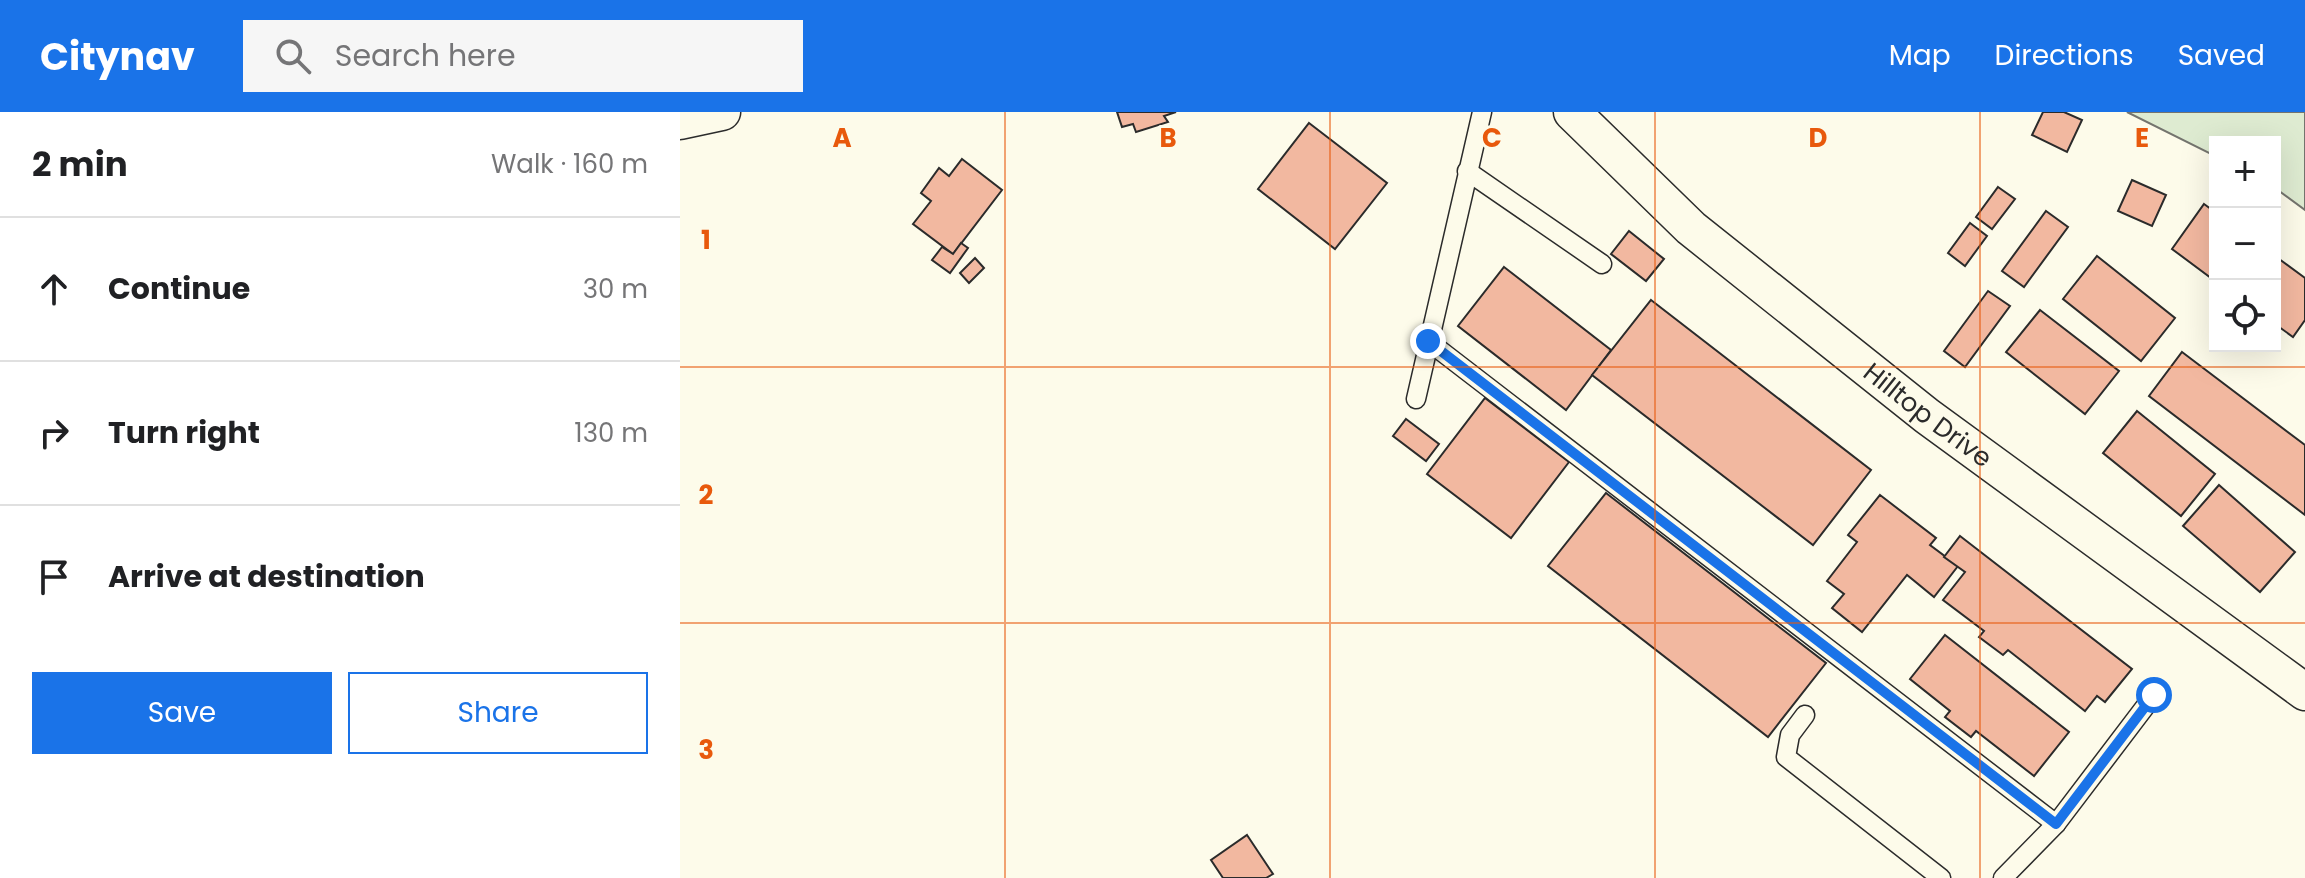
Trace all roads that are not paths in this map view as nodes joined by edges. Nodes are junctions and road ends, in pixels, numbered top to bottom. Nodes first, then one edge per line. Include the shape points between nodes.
1 (722, 112) edge
2 (1482, 112) edge
3 (1572, 112) edge
4 (680, 121) edge
5 (1467, 171) junction
6 (1602, 264) dead end
7 (1428, 341) junction
8 (1416, 399) dead end
9 (2305, 692) edge
10 (2154, 695) dead end
11 (1805, 715) dead end
12 (2056, 824) junction
13 (1941, 878) edge
14 (2003, 878) edge

1 - 4 street
2 - 5 lane
3 - 9 street, Hilltop Drive via 1691,228 1914,406
5 - 6 lane
5 - 7 lane
7 - 8 lane
7 - 12 lane
10 - 12 lane
11 - 13 lane via 1790,735 1786,757
12 - 14 lane

